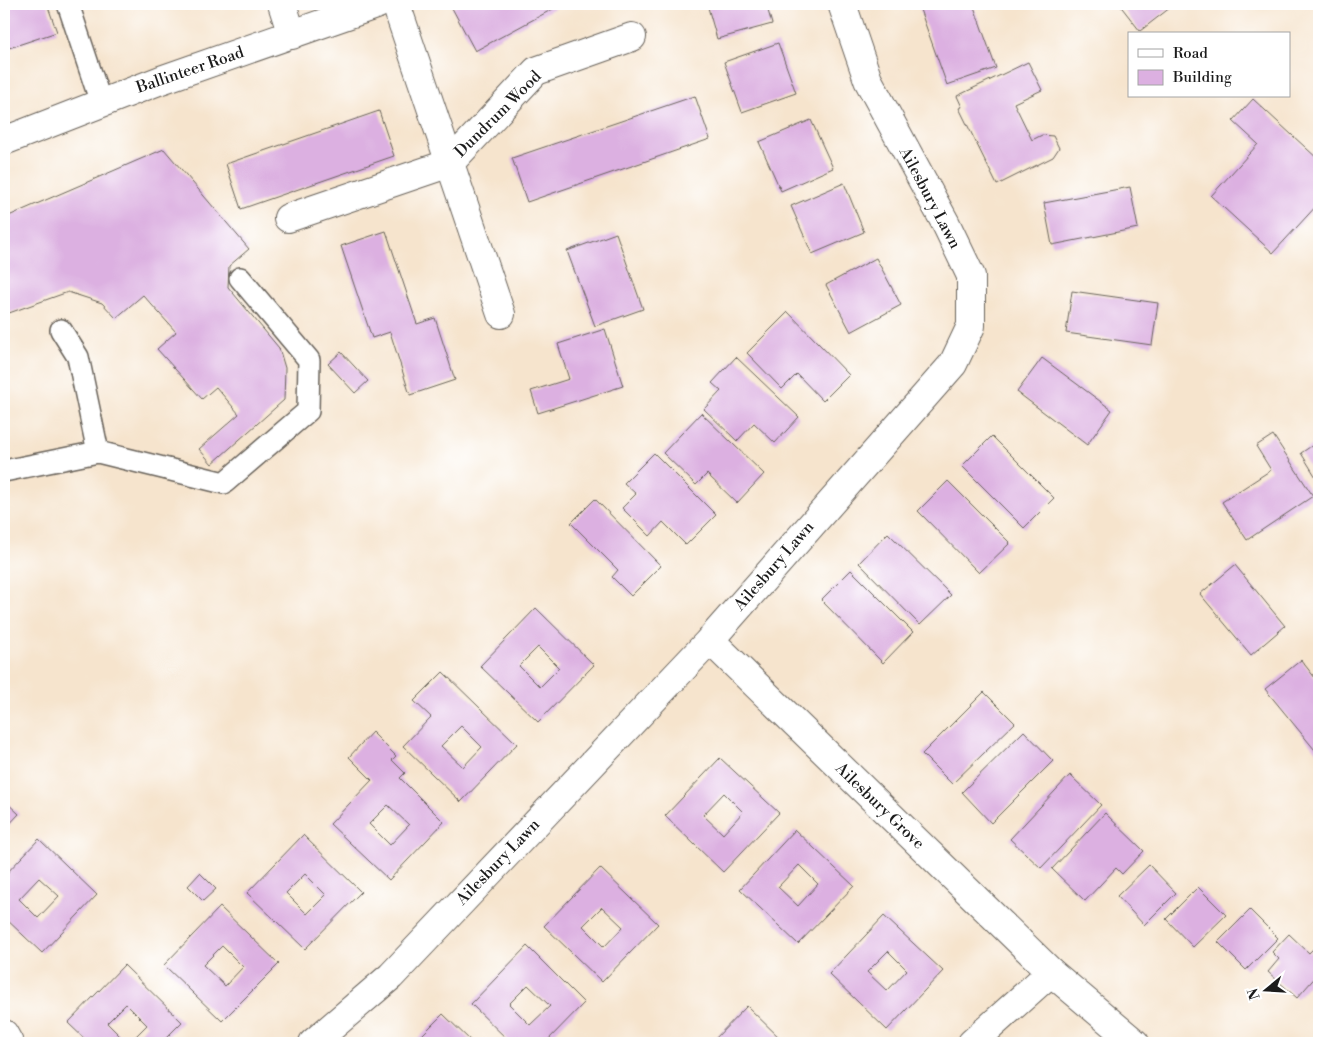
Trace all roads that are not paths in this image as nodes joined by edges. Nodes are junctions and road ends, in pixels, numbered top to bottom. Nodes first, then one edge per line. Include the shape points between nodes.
1 (68, 4) edge
2 (282, 4) edge
3 (378, 4) edge
4 (396, 4) edge
5 (842, 4) edge
6 (292, 35) junction
7 (632, 37) dead end
8 (101, 103) junction
9 (4, 141) edge
10 (450, 163) junction
11 (288, 218) dead end
12 (240, 278) dead end
13 (501, 314) dead end
14 (61, 330) dead end
15 (98, 452) junction
16 (4, 471) edge
17 (710, 640) junction
18 (1051, 972) junction
19 (4, 1034) edge
20 (9, 1043) edge
21 (313, 1043) edge
22 (972, 1043) edge
23 (1135, 1043) edge

1 - 8 lane
2 - 6 street
3 - 6 street, Ballinteer Road
4 - 10 street, Dundrum Wood
5 - 17 street, Ailesbury Lawn via 868,80 971,276 972,326 953,364
6 - 8 street, Ballinteer Road
7 - 10 street, Dundrum Wood via 536,71
8 - 9 street, Ballinteer Road
10 - 11 street, Dundrum Wood
10 - 13 street, Dundrum Wood
12 - 15 lane via 309,360 308,411 224,483
14 - 15 lane via 78,357
15 - 16 lane
17 - 18 street, Ailesbury Grove
17 - 21 street, Ailesbury Lawn via 391,976
18 - 22 street
18 - 23 street, Ailesbury Grove
19 - 20 street

